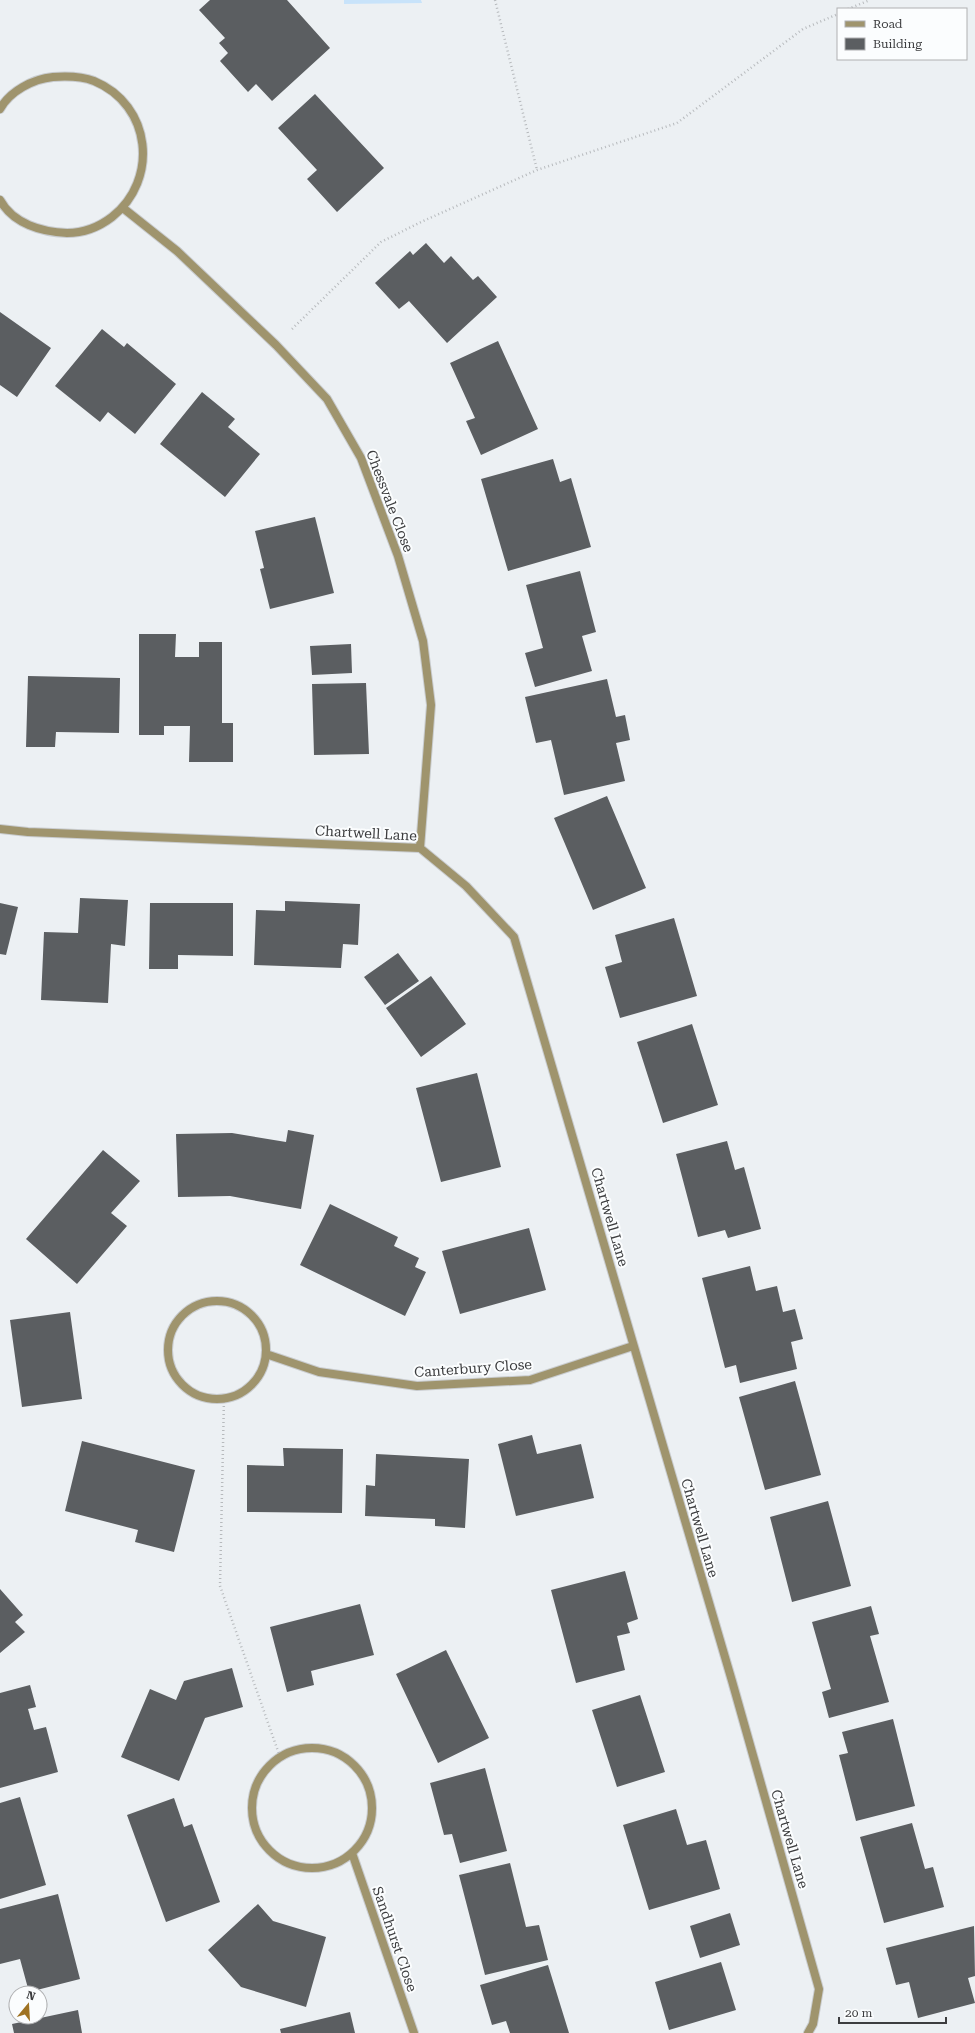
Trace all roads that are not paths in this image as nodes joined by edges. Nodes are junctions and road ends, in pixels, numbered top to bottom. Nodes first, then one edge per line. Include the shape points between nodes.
1 (0, 109) edge
2 (0, 200) edge
3 (123, 208) junction
4 (0, 829) edge
5 (420, 848) junction
6 (633, 1346) junction
7 (266, 1354) junction
8 (352, 1853) junction
9 (414, 2033) edge
10 (808, 2033) edge

1 - 3 street via 21,88 44,78 69,76 94,81 116,95 133,114 142,138 143,163 137,187
2 - 3 street via 22,222 48,232 75,233 101,225
3 - 5 street, Chessvale Close via 177,251 276,345 327,399 361,458 398,556 421,634 431,705
4 - 5 street, Chartwell Lane
5 - 6 street, Chartwell Lane via 466,886 514,937
6 - 7 street, Canterbury Close via 530,1380 417,1386 319,1372
6 - 10 street, Chartwell Lane via 732,1681 819,1989 813,2024
7 - 7 street via 265,1338 259,1323 234,1303 218,1300 187,1310 176,1321 170,1336 168,1352 171,1368 180,1382 192,1392 208,1398 224,1398 240,1393 252,1384 262,1370
8 - 8 street via 335,1864 316,1868 296,1866 278,1858 263,1844 254,1826 252,1807 255,1787 265,1770 280,1757 298,1750 318,1749 337,1754 354,1765 366,1781 372,1799 371,1819 364,1838
8 - 9 street, Sandhurst Close

